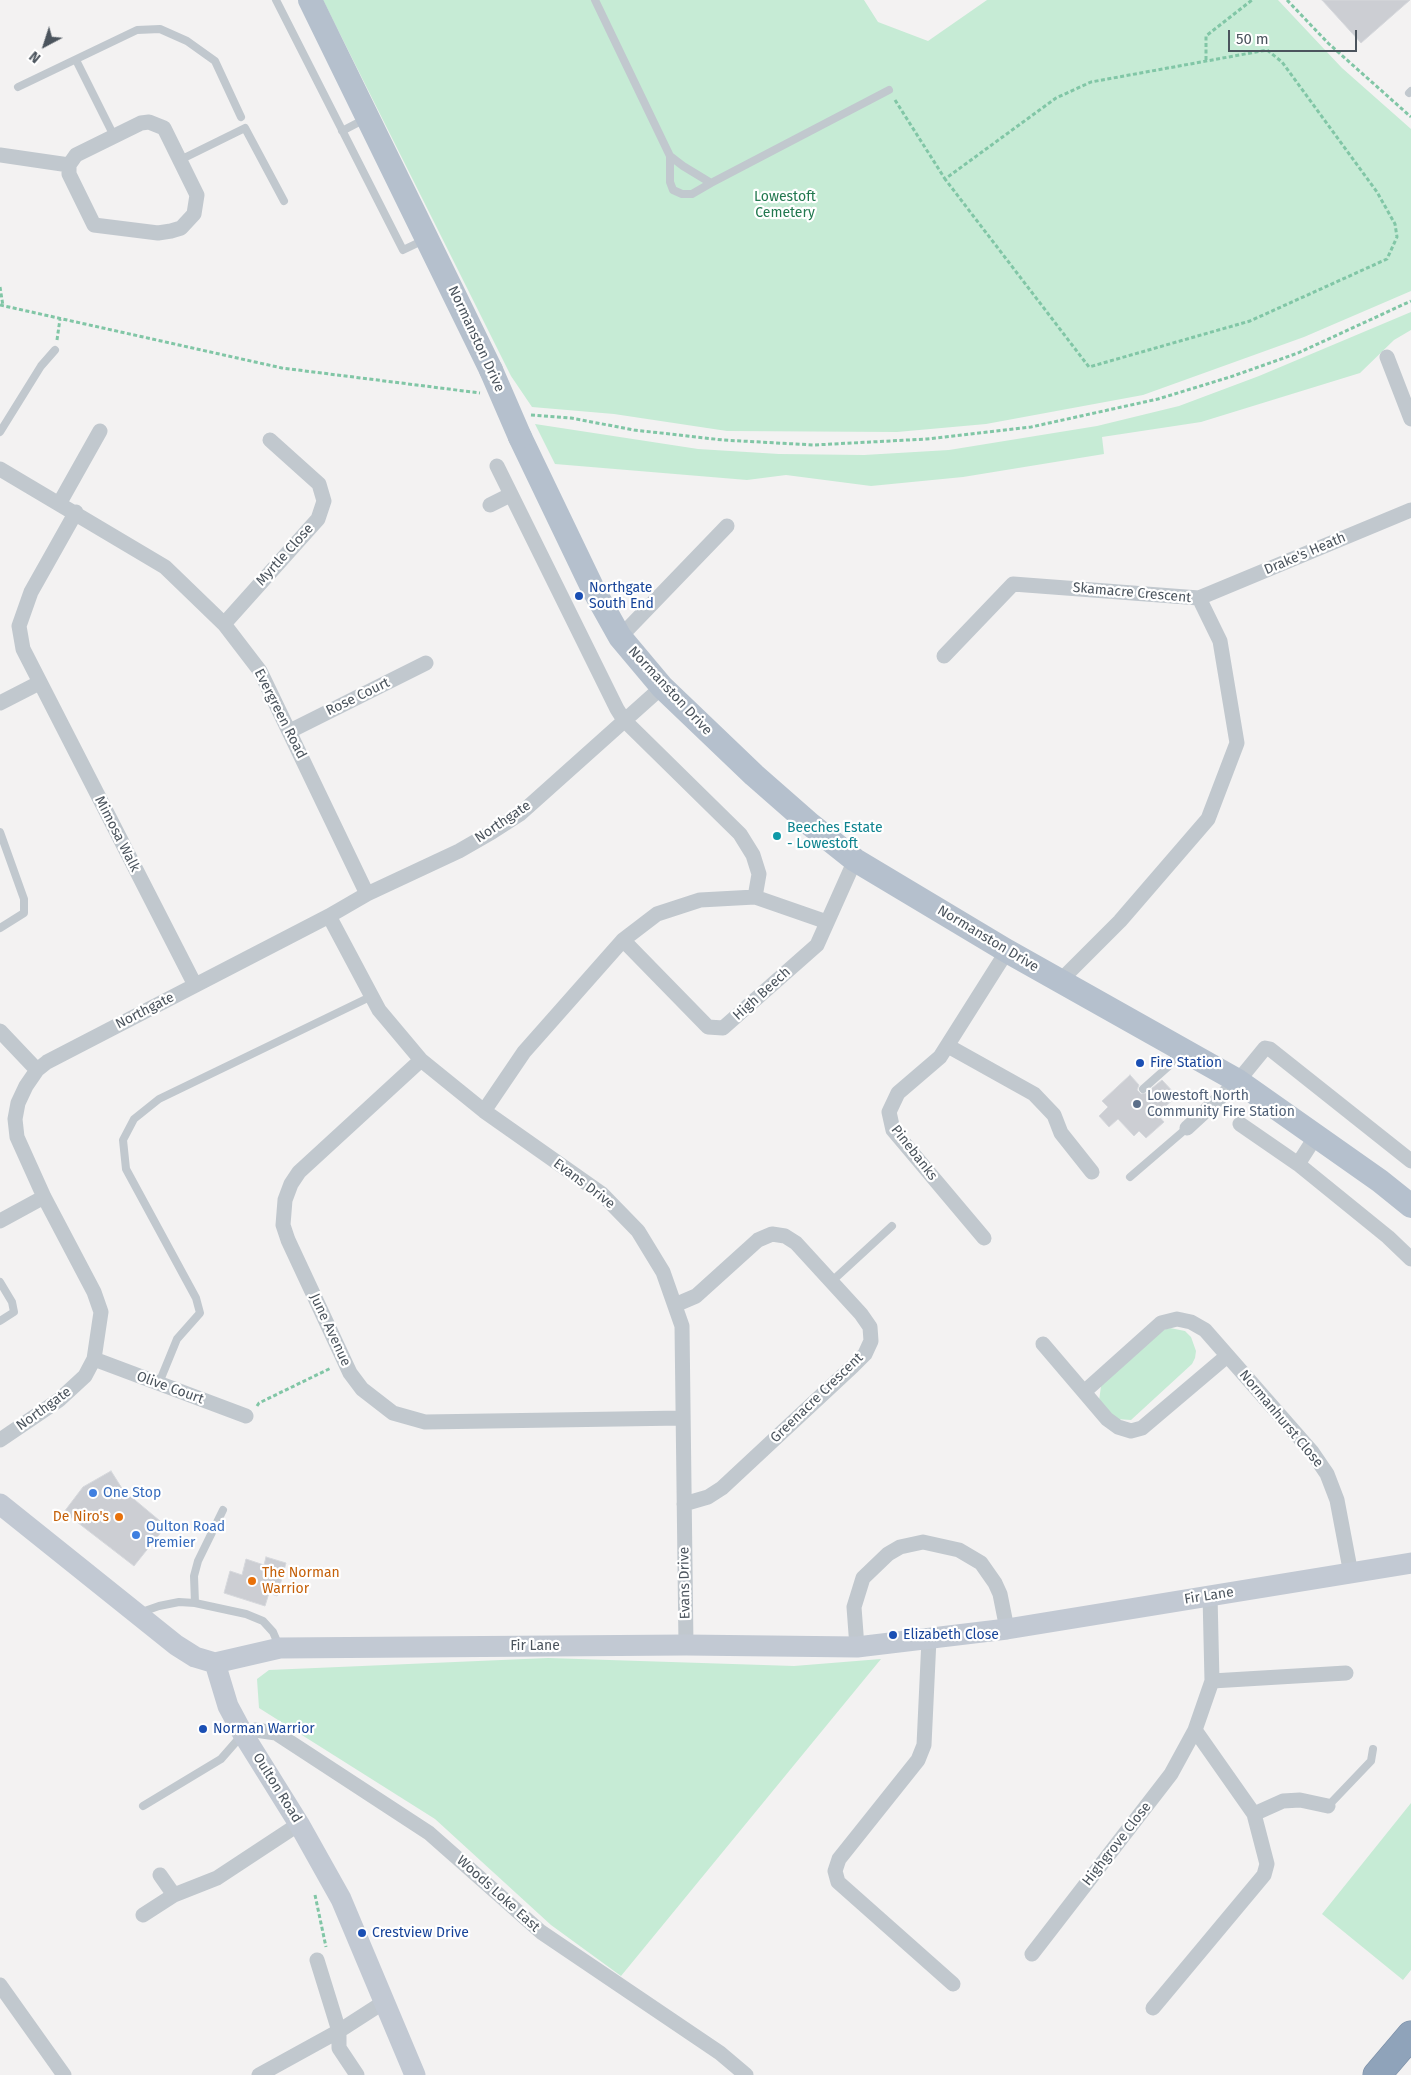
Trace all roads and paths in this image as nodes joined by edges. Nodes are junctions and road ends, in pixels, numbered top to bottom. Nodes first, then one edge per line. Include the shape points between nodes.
1 (276, 0) edge
2 (310, 0) edge
3 (595, 0) edge
4 (1252, 0) edge
5 (1287, 0) edge
6 (76, 60) junction
7 (1206, 60) junction
8 (18, 87) dead end
9 (888, 90) joint
10 (241, 117) dead end
11 (1411, 117) edge
12 (367, 118) junction
13 (342, 130) junction
14 (114, 136) junction
15 (0, 154) edge
16 (670, 156) junction
17 (180, 160) junction
18 (69, 165) junction
19 (945, 179) junction
20 (711, 183) junction
21 (284, 201) dead end
22 (428, 238) junction
23 (0, 287) edge
24 (1411, 301) edge
25 (2, 306) edge
26 (60, 319) junction
27 (55, 350) joint
28 (1387, 357) dead end
29 (487, 396) dead end
30 (530, 415) dead end
31 (1411, 419) edge
32 (100, 431) dead end
33 (0, 432) edge
34 (270, 440) dead end
35 (497, 466) dead end
36 (0, 469) edge
37 (510, 495) junction
38 (59, 504) junction
39 (490, 505) dead end
40 (1411, 510) edge
41 (76, 512) junction
42 (728, 526) dead end
43 (1199, 598) junction
44 (224, 624) junction
45 (620, 637) junction
46 (944, 656) dead end
47 (426, 663) dead end
48 (39, 683) junction
49 (662, 687) junction
50 (0, 703) edge
51 (624, 720) junction
52 (290, 731) junction
53 (0, 832) edge
54 (855, 860) junction
55 (367, 894) junction
56 (755, 896) junction
57 (329, 916) junction
58 (827, 922) junction
59 (0, 928) edge
60 (623, 940) junction
61 (1007, 951) junction
62 (1060, 981) junction
63 (195, 985) junction
64 (372, 996) junction
65 (0, 1031) edge
66 (948, 1046) junction
67 (1179, 1048) junction
68 (421, 1060) junction
69 (37, 1070) junction
70 (1238, 1081) junction
71 (1143, 1089) dead end
72 (484, 1111) junction
73 (1240, 1124) dead end
74 (1187, 1128) joint
75 (1316, 1136) junction
76 (1411, 1161) edge
77 (1298, 1164) junction
78 (1092, 1172) dead end
79 (1130, 1177) dead end
80 (44, 1197) junction
81 (1411, 1206) edge
82 (0, 1221) edge
83 (892, 1226) dead end
84 (984, 1238) dead end
85 (1411, 1259) edge
86 (0, 1282) edge
87 (831, 1282) junction
88 (676, 1305) junction
89 (0, 1320) edge
90 (1043, 1344) dead end
91 (1227, 1356) junction
92 (94, 1360) junction
93 (343, 1362) junction
94 (159, 1383) junction
95 (1084, 1392) junction
96 (246, 1416) joint
97 (683, 1418) junction
98 (0, 1440) edge
99 (0, 1504) edge
100 (684, 1504) junction
101 (223, 1510) dead end
102 (1411, 1564) edge
103 (1350, 1574) junction
104 (1210, 1596) junction
105 (195, 1603) junction
106 (137, 1614) junction
107 (1008, 1629) junction
108 (929, 1639) junction
109 (686, 1645) junction
110 (857, 1647) junction
111 (280, 1648) junction
112 (215, 1663) junction
113 (1346, 1673) dead end
114 (1212, 1681) junction
115 (1195, 1730) junction
116 (243, 1734) junction
117 (1373, 1749) dead end
118 (143, 1806) dead end
119 (1328, 1806) joint
120 (1254, 1814) junction
121 (300, 1824) junction
122 (160, 1875) dead end
123 (312, 1889) dead end
124 (174, 1895) junction
125 (143, 1915) dead end
126 (1032, 1954) dead end
127 (317, 1960) joint
128 (954, 1984) dead end
129 (0, 1985) edge
130 (384, 2002) junction
131 (1153, 2008) dead end
132 (339, 2031) junction
133 (1411, 2035) edge
134 (64, 2075) edge
135 (260, 2075) edge
136 (357, 2075) edge
137 (415, 2075) edge
138 (746, 2075) edge
139 (1377, 2075) edge

1 - 13 lane
2 - 12 main road, Normanston Drive
3 - 16 lane
4 - 7 path via 1206,36
5 - 11 path via 1328,43
6 - 8 lane
6 - 10 lane via 137,30 160,29 187,41 215,61
6 - 14 lane
7 - 19 path via 1091,82 1056,98
7 - 19 path via 1267,50 1282,62 1377,192 1395,224 1397,237 1387,259 1250,322 1089,367
9 - 19 path
9 - 20 lane
12 - 13 lane
12 - 22 main road, Normanston Drive
13 - 22 lane via 403,250
14 - 17 street via 141,123 155,123 164,128
14 - 18 street via 76,155
15 - 18 street
16 - 20 lane
16 - 20 lane via 673,190 692,194
17 - 18 street via 198,204 194,214 181,228 158,233 94,225 69,174
17 - 21 lane via 245,128
22 - 45 main road, Normanston Drive, bridge via 592,587
23 - 25 path
24 - 30 path via 1298,353 1230,377 1158,399 1031,427 927,439 814,445 723,440
25 - 26 path
26 - 27 path
26 - 29 path via 282,368 478,392
27 - 33 lane via 41,366
28 - 31 street
32 - 38 street
34 - 44 street, Myrtle Close via 319,484 324,501 318,519
35 - 37 street
36 - 38 street, Evergreen Road
37 - 39 street
37 - 51 street
38 - 41 street, Evergreen Road
40 - 43 street, Drake's Heath
41 - 44 street, Evergreen Road via 166,566
41 - 48 street, Mimosa Walk via 31,592 19,626 23,649
42 - 45 street
43 - 46 street, Skamacre Crescent via 1012,584
43 - 62 street, Skamacre Crescent via 1220,640 1237,743 1208,819 1120,921
44 - 52 street, Evergreen Road via 260,671
45 - 49 main road, Normanston Drive
47 - 52 street, Rose Court
48 - 50 street
48 - 63 street, Mimosa Walk
49 - 51 street, Northgate
49 - 54 main road, Normanston Drive via 754,775
51 - 55 street, Northgate via 520,814 459,851
51 - 56 street via 740,834 753,855 758,874
52 - 55 street, Evergreen Road
53 - 59 lane via 24,899 24,913
54 - 58 street, High Beech
54 - 61 main road, Normanston Drive
55 - 57 street, Northgate
56 - 58 street
56 - 60 street via 700,900 657,914
57 - 63 street, Northgate
57 - 64 street, Evans Drive
58 - 60 street, High Beech via 817,945 723,1028 708,1027
60 - 72 street via 524,1052
61 - 62 main road, Normanston Drive
61 - 66 street, Pinebanks
62 - 67 main road, Normanston Drive
63 - 69 street, Northgate
64 - 68 street, Evans Drive via 393,1028
64 - 94 lane via 159,1099 134,1119 126,1133 123,1140 126,1170 196,1298 200,1313 177,1339
65 - 69 street
66 - 78 street via 1034,1094 1054,1115 1060,1133
66 - 84 street, Pinebanks via 940,1057 898,1093 892,1102 890,1121 893,1130
67 - 70 main road, Normanston Drive
67 - 71 lane via 1170,1065
68 - 72 street, Evans Drive
68 - 93 street, June Avenue via 299,1172 290,1184 285,1200 283,1225 288,1240
69 - 80 street, Northgate via 22,1094 15,1119 17,1137
70 - 74 street
70 - 75 main road, Normanston Drive
70 - 76 street via 1265,1048 1270,1050
72 - 88 street, Evans Drive via 602,1194 619,1210 651,1249
73 - 77 street
74 - 79 lane
75 - 77 street
75 - 81 main road, Normanston Drive
77 - 85 street
80 - 82 street
80 - 92 street, Northgate via 94,1292 101,1312
83 - 87 lane
86 - 89 lane via 14,1312
87 - 88 street, Greenacre Crescent via 796,1244 785,1236 772,1234 758,1240 696,1296
87 - 100 street, Greenacre Crescent via 870,1328 871,1341 865,1354 722,1488 708,1497
88 - 97 street, Evans Drive via 682,1326
90 - 95 street
91 - 95 street, Normanhurst Close via 1205,1330 1177,1319 1161,1324
91 - 95 street via 1142,1428 1131,1431 1107,1419
91 - 103 street, Normanhurst Close via 1312,1452 1327,1474 1337,1500
92 - 94 street, Olive Court
92 - 98 street, Northgate via 72,1390
93 - 96 path via 259,1403
93 - 97 street, June Avenue via 362,1389 375,1400 393,1413 424,1422
94 - 96 street, Olive Court
97 - 100 street, Evans Drive
99 - 106 street
100 - 109 street, Evans Drive
101 - 105 lane via 198,1561 194,1576
102 - 103 street, Fir Lane
103 - 104 street, Fir Lane
104 - 107 street, Fir Lane
104 - 114 street, Highgrove Close
105 - 106 lane via 179,1602
105 - 111 lane via 246,1614 262,1622 273,1632
106 - 112 street via 194,1657
107 - 108 street, Fir Lane
107 - 110 street via 996,1583 981,1564 959,1550 923,1542 888,1554 863,1578 854,1606
108 - 110 street, Fir Lane
108 - 128 street via 924,1745 918,1760 839,1859 835,1871 838,1882
109 - 110 street, Fir Lane
109 - 111 street, Fir Lane
111 - 112 street, Fir Lane
112 - 116 street, Oulton Road via 228,1706
113 - 114 street
114 - 115 street, Highgrove Close
115 - 120 street
115 - 126 street, Highgrove Close via 1171,1774
116 - 118 lane via 220,1759
116 - 121 street, Oulton Road
116 - 138 street, Woods Loke East via 255,1730 276,1733 429,1833 541,1932
117 - 119 lane via 1371,1761
119 - 120 street via 1300,1800 1283,1801
120 - 131 street via 1266,1854 1264,1874
121 - 124 street via 217,1878
121 - 130 street, Oulton Road via 341,1899
122 - 124 street
123 - 127 path via 327,1951
124 - 125 street
127 - 132 street
129 - 134 street
130 - 132 street
130 - 137 street, Oulton Road
132 - 135 street
132 - 136 street via 340,2048
133 - 139 highway

